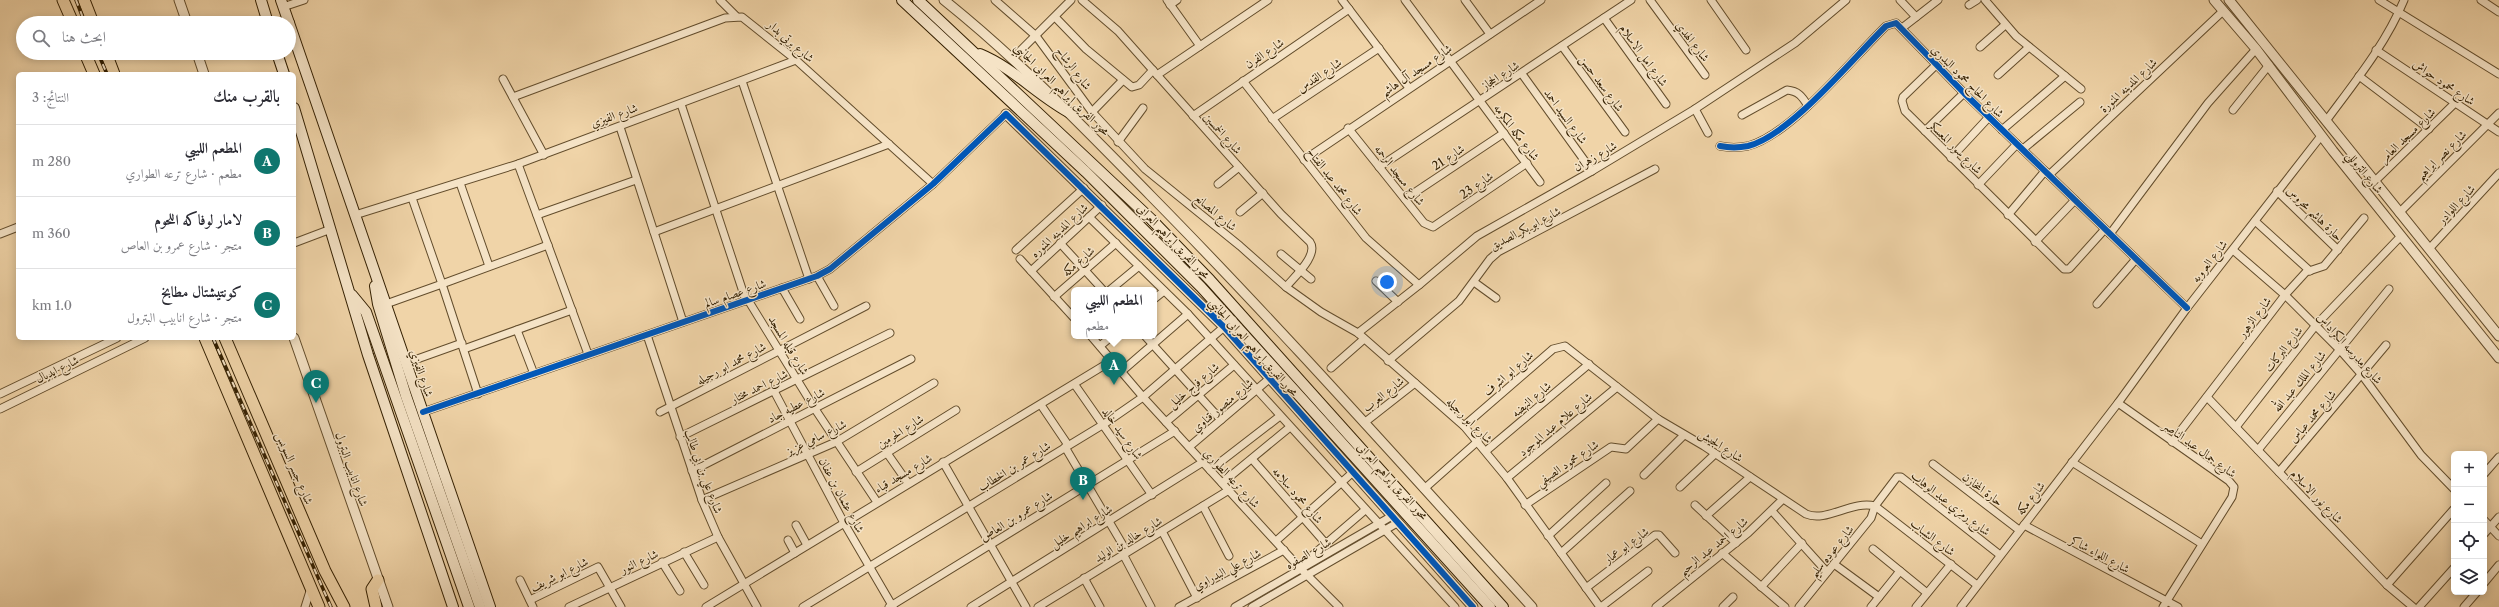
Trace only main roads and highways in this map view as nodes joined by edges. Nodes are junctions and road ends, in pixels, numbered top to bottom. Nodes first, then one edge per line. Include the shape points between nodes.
1 (63, 0) edge
2 (261, 0) edge
3 (902, 0) edge
4 (918, 0) edge
5 (85, 4) edge
6 (282, 4) edge
7 (70, 16) edge
8 (72, 16) edge
9 (90, 16) edge
10 (266, 16) edge
11 (286, 16) edge
12 (296, 43) edge
13 (973, 51) junction
14 (88, 60) edge
15 (109, 60) edge
16 (279, 60) edge
17 (93, 72) edge
18 (113, 72) edge
19 (283, 72) edge
20 (296, 114) edge
21 (1072, 114) road end
22 (376, 277) junction
23 (351, 294) junction
24 (207, 340) edge
25 (226, 340) edge
26 (378, 580) road end
27 (319, 607) edge
28 (344, 607) edge
29 (376, 607) edge
30 (453, 607) edge
31 (469, 607) edge
32 (480, 607) edge
33 (490, 607) edge
34 (1490, 607) edge
35 (1503, 607) edge

1 - 7 main road
2 - 10 main road
3 - 34 main road, محور الفريق إبراهيم العرابى via 965,56 1141,225 1228,324
4 - 13 main road, محور الفريق إبراهيم العرابى
5 - 8 main road via 76,6
5 - 9 main road
6 - 11 main road
12 - 22 main road, شارع الفيزي
13 - 21 main road via 1004,66 1038,94
13 - 35 main road, محور الفريق إبراهيم العرابى via 1151,219 1210,280
14 - 17 main road
15 - 18 main road
16 - 19 main road
20 - 23 main road
22 - 32 main road via 376,298 400,377
22 - 33 main road, شارع الفيزي
23 - 30 main road via 368,355
23 - 31 main road via 366,312
24 - 27 main road
25 - 28 main road, شارع جسر السويس via 325,571
26 - 29 main road via 372,589

